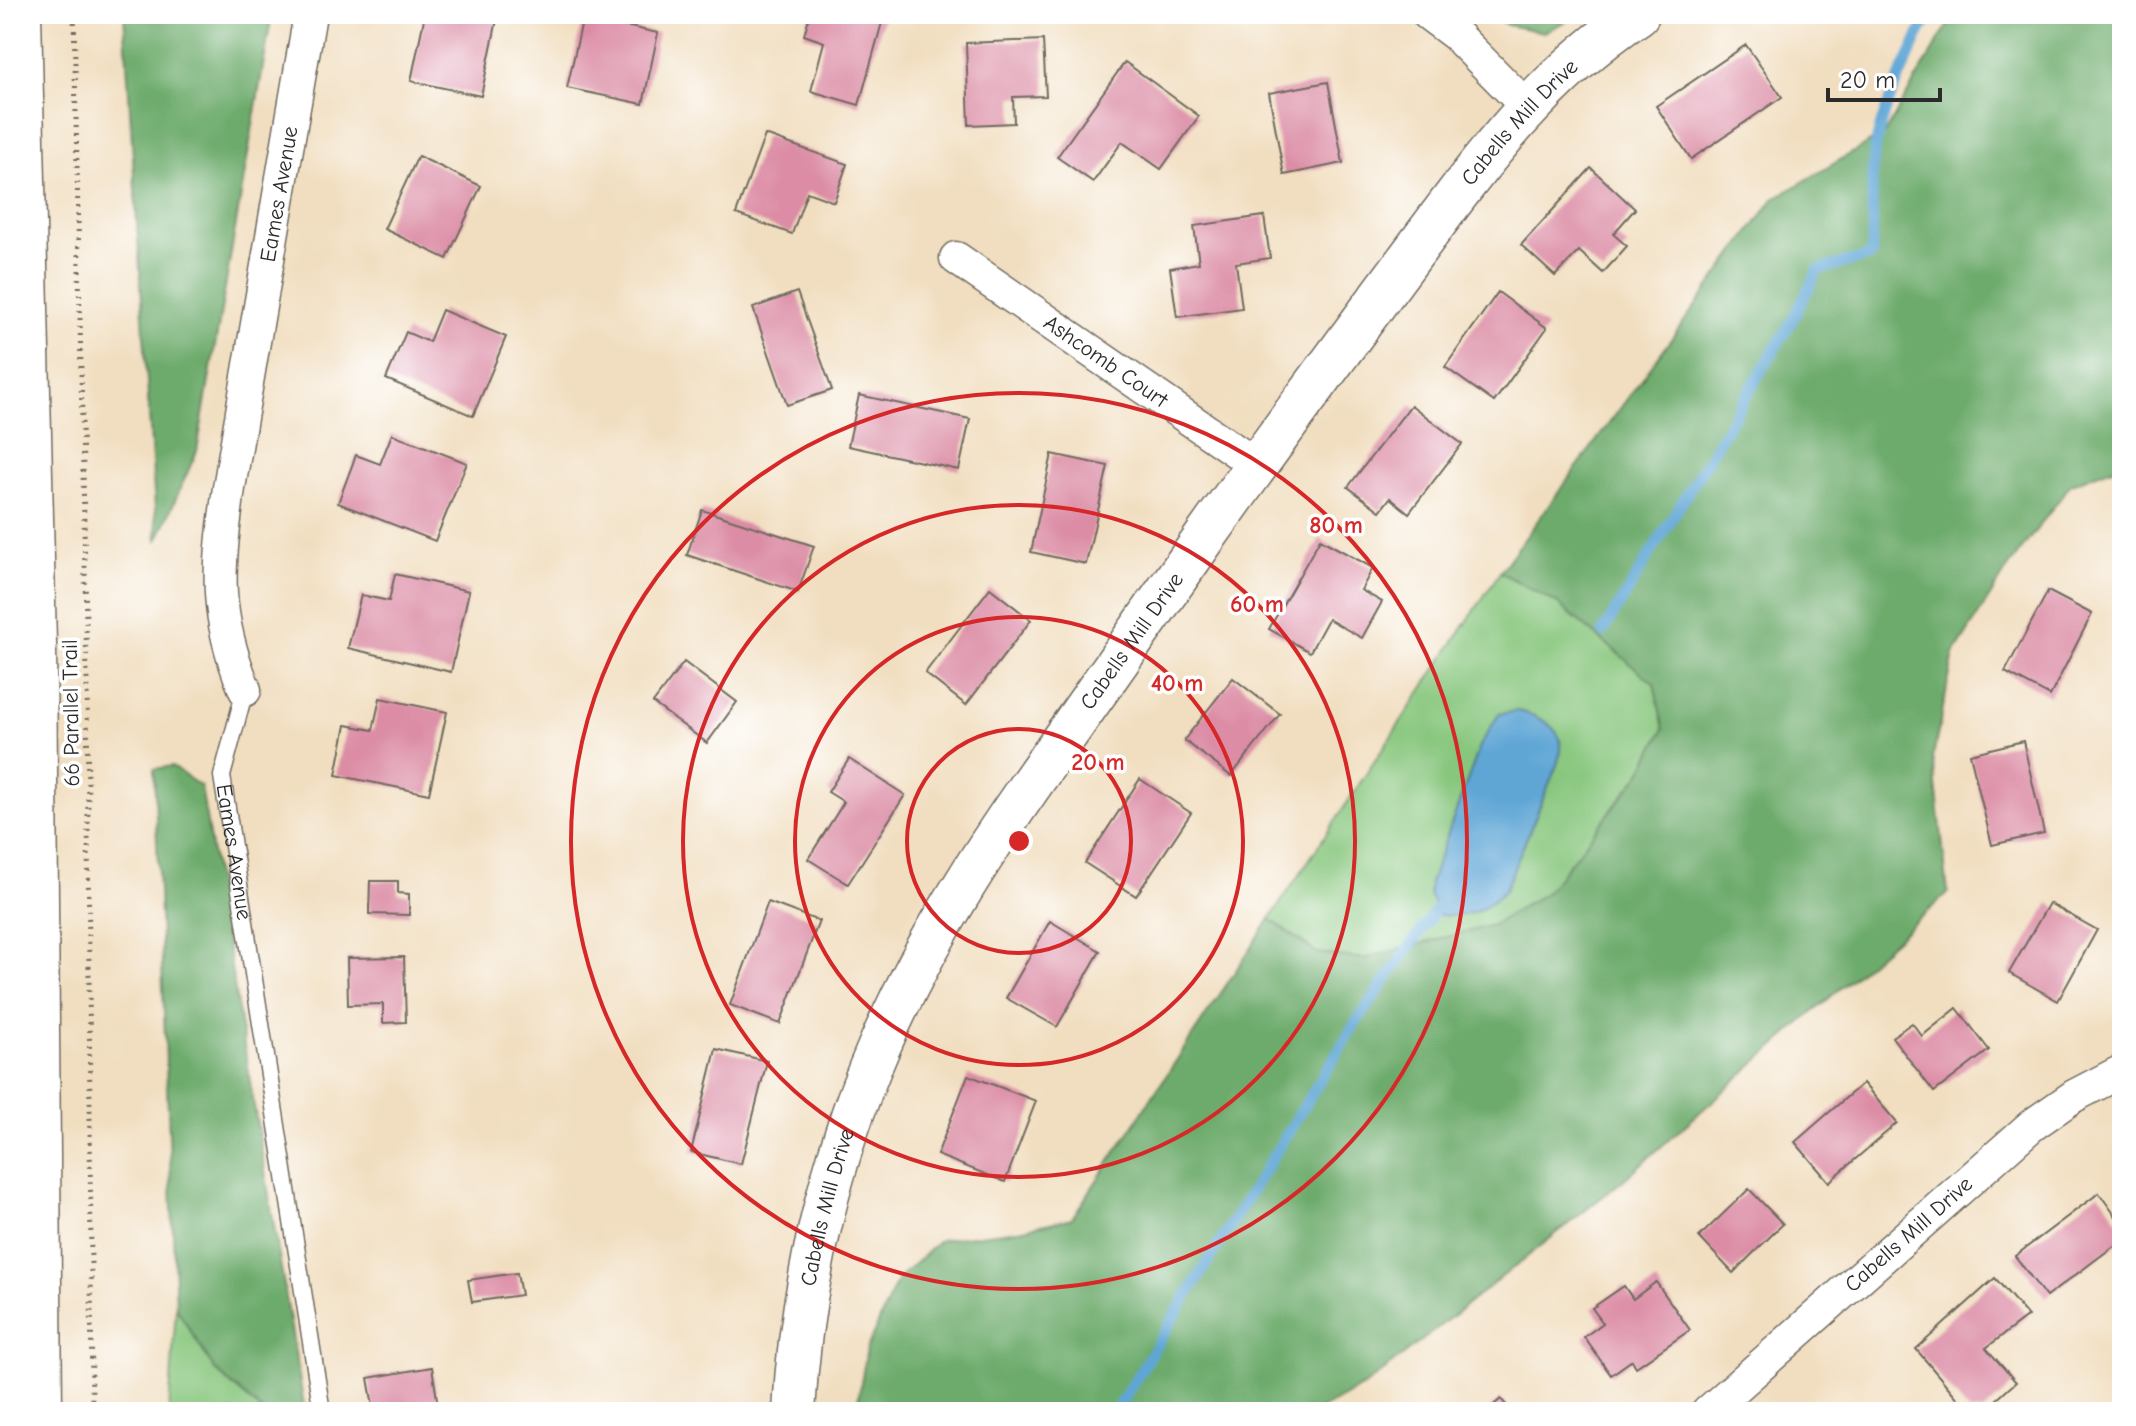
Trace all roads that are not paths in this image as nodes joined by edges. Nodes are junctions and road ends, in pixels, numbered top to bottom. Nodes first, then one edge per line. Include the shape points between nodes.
1 (19, 14) edge
2 (310, 14) edge
3 (1428, 14) edge
4 (1638, 14) edge
5 (1528, 108) junction
6 (956, 258) dead end
7 (1256, 465) junction
8 (245, 690) joint
9 (2122, 1071) edge
10 (40, 1412) edge
11 (322, 1412) edge
12 (794, 1412) edge
13 (1708, 1412) edge

1 - 10 highway via 34,644
2 - 8 street, Eames Avenue via 220,559 222,620
3 - 5 street
4 - 5 street, Cabells Mill Drive via 1570,66
5 - 7 street, Cabells Mill Drive via 1486,153
6 - 7 street, Ashcomb Court
7 - 12 street, Cabells Mill Drive via 1013,809 904,990 831,1183 803,1314
8 - 11 lane, Eames Avenue via 222,776
9 - 13 street, Cabells Mill Drive via 2031,1126

